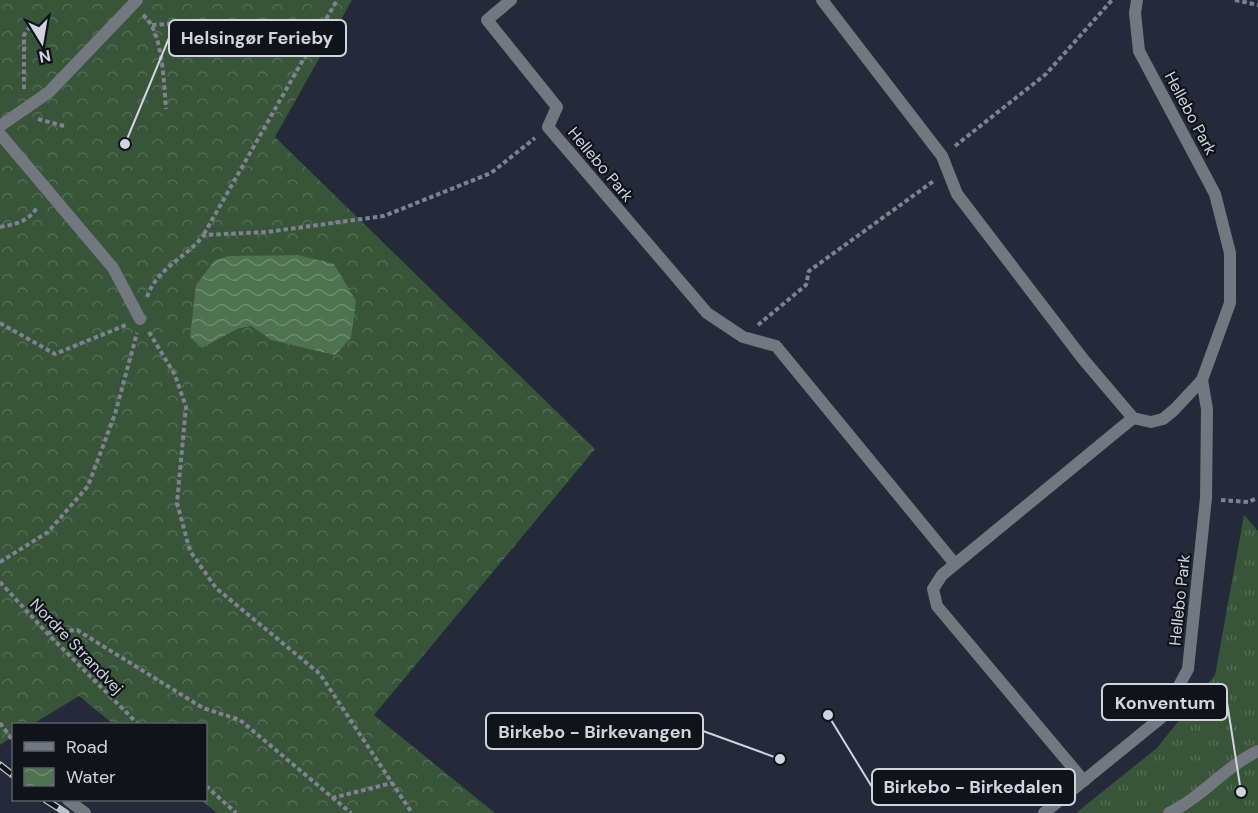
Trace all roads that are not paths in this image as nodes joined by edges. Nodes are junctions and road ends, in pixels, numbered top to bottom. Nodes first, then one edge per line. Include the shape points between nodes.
1 (511, 0) edge
2 (822, 0) edge
3 (1137, 0) edge
4 (135, 4) edge
5 (0, 126) edge
6 (0, 134) edge
7 (140, 319) road end
8 (1202, 380) junction
9 (1134, 418) junction
10 (955, 564) junction
11 (1258, 751) edge
12 (1084, 781) junction
13 (69, 801) edge
14 (85, 813) edge
15 (1044, 813) edge
16 (1169, 813) edge

1 - 10 street, Hellebo Park via 487,20 556,107 548,127 707,313 743,338 776,346
2 - 9 street via 942,156 957,194 1083,359
3 - 8 street, Hellebo Park via 1139,51 1215,194 1230,253 1230,303
4 - 5 street via 49,92
6 - 7 street via 113,268
8 - 9 street, Hellebo Park via 1163,419 1151,422
8 - 12 street, Hellebo Park via 1207,409 1206,498 1188,669 1162,717
9 - 10 street
10 - 12 street via 933,589 937,606
11 - 16 street via 1185,806
12 - 15 street, Hellebo Park
13 - 14 street

